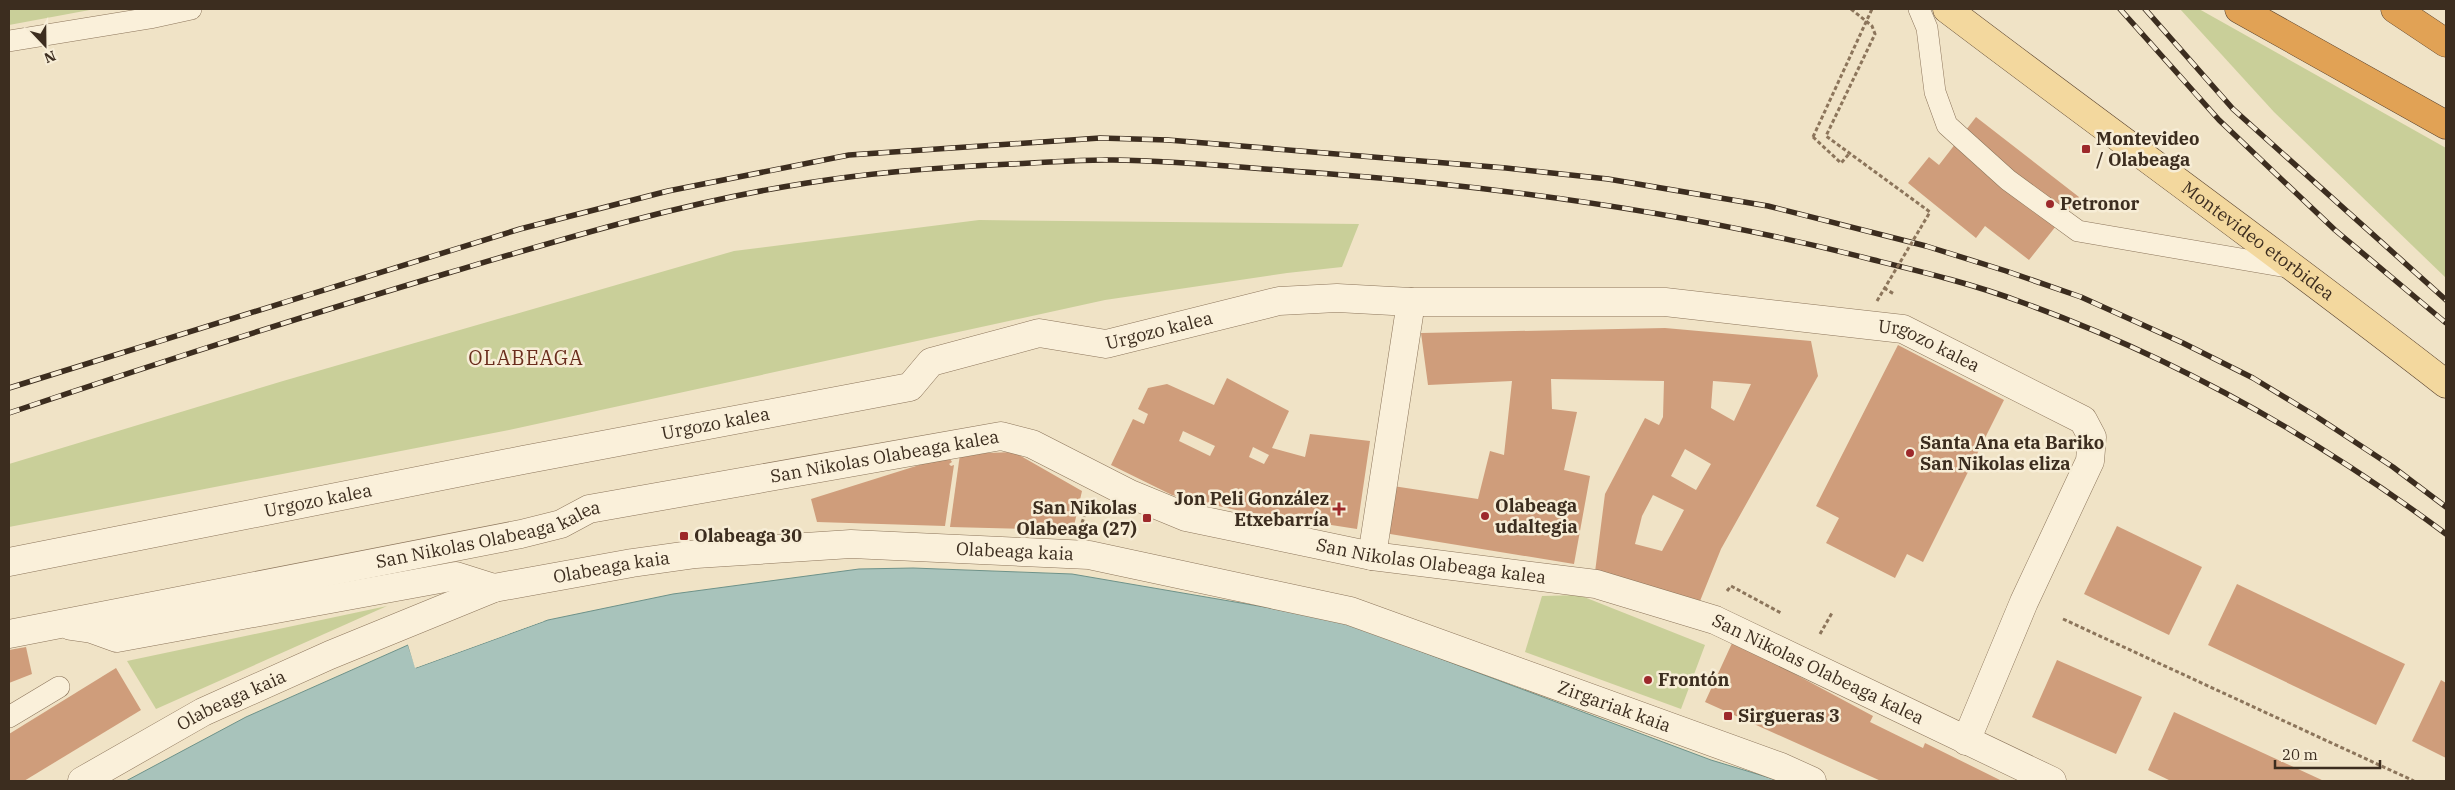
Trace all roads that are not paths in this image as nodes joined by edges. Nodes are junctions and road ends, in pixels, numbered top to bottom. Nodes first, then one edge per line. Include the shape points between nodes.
1 (191, 9) edge
2 (1919, 9) edge
3 (1947, 9) edge
4 (2238, 9) edge
5 (2395, 9) edge
6 (9, 41) edge
7 (2446, 43) edge
8 (2446, 125) edge
9 (2299, 269) junction
10 (1411, 302) junction
11 (2446, 384) edge
12 (1372, 556) junction
13 (9, 562) edge
14 (494, 588) junction
15 (58, 624) junction
16 (9, 634) edge
17 (1416, 634) joint
18 (59, 687) dead end
19 (9, 717) edge
20 (1966, 741) junction
21 (82, 781) edge
22 (1812, 781) edge
23 (2052, 781) edge

1 - 6 lane
2 - 9 lane via 1927,28 1935,92 1947,125 2008,180 2078,231
3 - 9 main road, Montevideo etorbidea
4 - 8 highway
5 - 7 highway
9 - 11 main road, Montevideo etorbidea
10 - 12 street
10 - 13 street, Urgozo kalea via 1337,298 1279,301 1106,344 1039,333 931,362 910,387
10 - 20 street, Urgozo kalea via 1665,302 1904,329 2083,420 2092,437 2090,461 2024,602
12 - 15 street, San Nikolas Olabeaga kalea via 1186,517 1130,494 1032,444 1001,436 589,509 561,524 521,534
12 - 20 street, San Nikolas Olabeaga kalea via 1596,584 1715,620
14 - 15 street, San Nikolas Olabeaga kalea via 456,576 117,638 92,629
14 - 17 street, Olabeaga kaia via 696,554 851,544 1070,554 1089,555 1350,611
14 - 21 street, Olabeaga kaia via 330,655 204,712
15 - 16 street, San Nikolas Olabeaga kalea
17 - 22 street, Zirgariak kaia
18 - 19 lane
20 - 23 street, San Nikolas Olabeaga kalea

